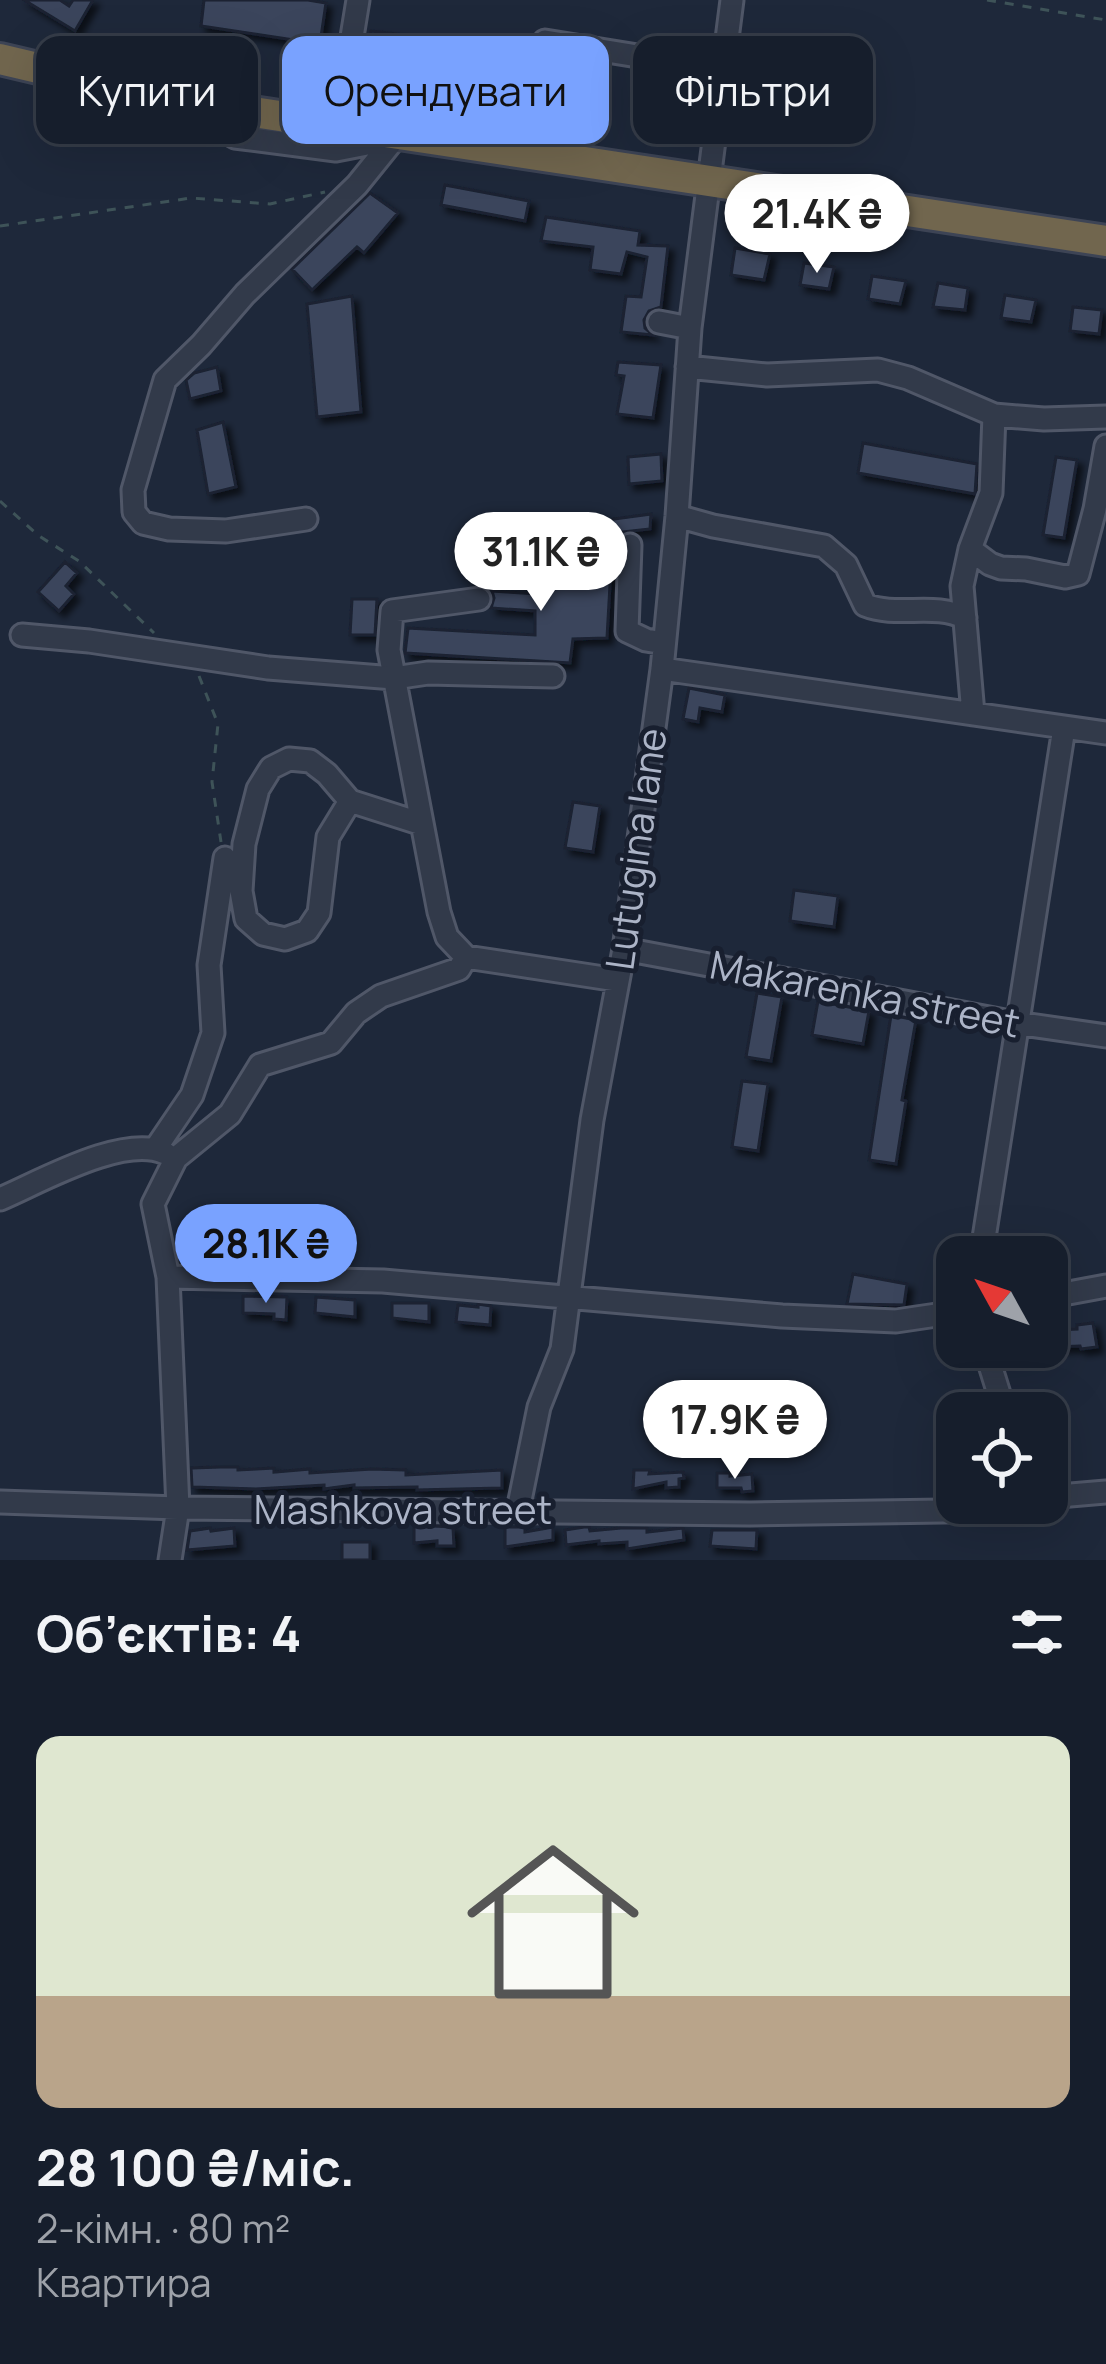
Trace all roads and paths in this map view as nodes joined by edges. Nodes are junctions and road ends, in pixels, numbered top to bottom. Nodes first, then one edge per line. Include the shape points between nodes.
1 (358, 0) edge
2 (732, 0) edge
3 (987, 0) edge
4 (1106, 20) edge
5 (352, 36) edge
6 (728, 36) edge
7 (0, 58) edge
8 (36, 67) edge
9 (289, 144) edge
10 (367, 144) edge
11 (390, 144) edge
12 (471, 144) edge
13 (713, 144) edge
14 (707, 180) junction
15 (357, 185) junction
16 (0, 226) edge
17 (1106, 241) edge
18 (659, 322) dead end
19 (690, 328) junction
20 (687, 367) junction
21 (994, 415) junction
22 (1106, 417) edge
23 (1106, 446) edge
24 (677, 515) junction
25 (305, 519) dead end
26 (630, 545) dead end
27 (970, 549) junction
28 (479, 599) dead end
29 (965, 618) junction
30 (22, 635) dead end
31 (664, 643) junction
32 (662, 669) junction
33 (553, 676) dead end
34 (394, 678) junction
35 (973, 714) junction
36 (1064, 728) junction
37 (1106, 733) edge
38 (350, 801) junction
39 (422, 824) junction
40 (225, 858) dead end
41 (624, 949) junction
42 (466, 957) junction
43 (617, 980) junction
44 (1016, 1023) junction
45 (1106, 1036) edge
46 (166, 1153) junction
47 (0, 1199) edge
48 (984, 1236) edge
49 (168, 1277) junction
50 (1106, 1286) edge
51 (1068, 1293) edge
52 (570, 1298) junction
53 (936, 1315) edge
54 (1106, 1492) edge
55 (1068, 1495) edge
56 (0, 1502) edge
57 (178, 1508) junction
58 (518, 1510) junction
59 (936, 1511) edge
60 (170, 1560) edge

1 - 5 street
2 - 6 street, Lutugina lane
3 - 4 path
7 - 8 highway
9 - 10 street
11 - 15 street
12 - 14 highway
13 - 14 street, Lutugina lane
14 - 17 highway
14 - 19 street, Lutugina lane
15 - 16 path via 270,204 191,198
15 - 25 street via 165,380 133,490 143,523 169,529 226,531
18 - 19 street
19 - 20 street, Lutugina lane
20 - 21 street via 767,375 878,370
20 - 24 street, Lutugina lane
21 - 22 street
21 - 27 street via 991,493
23 - 27 street via 1078,574 1000,568
24 - 29 street via 824,546 846,565 865,605 878,610
24 - 31 street, Lutugina lane
26 - 31 street via 627,631
27 - 29 street
28 - 34 street via 392,610
29 - 35 street
30 - 34 street
31 - 32 street, Lutugina lane
32 - 35 street
32 - 41 street, Lutugina lane
33 - 34 street
34 - 39 street
35 - 36 street
36 - 37 street
36 - 44 street
38 - 38 street via 328,836 319,913 307,931 285,939 262,934 246,919 241,891 244,844 271,768 310,761
38 - 39 street
39 - 42 street via 443,925
40 - 46 street via 209,964 213,1033
41 - 43 street, Lutugina lane
41 - 44 street, Makarenka street
42 - 43 street
42 - 46 street via 459,969 381,996 331,1043 260,1065 230,1114
43 - 52 street, Lutugina lane
44 - 45 street, Makarenka street
44 - 48 street
46 - 47 street via 105,1152
46 - 49 street via 153,1204
49 - 52 street via 383,1281
49 - 57 street
50 - 51 street
52 - 53 street via 896,1322
52 - 58 street, Lutugina lane
54 - 55 street
56 - 57 street, Mashkova street
57 - 58 street, Mashkova street
57 - 60 street
58 - 59 street, Mashkova street

